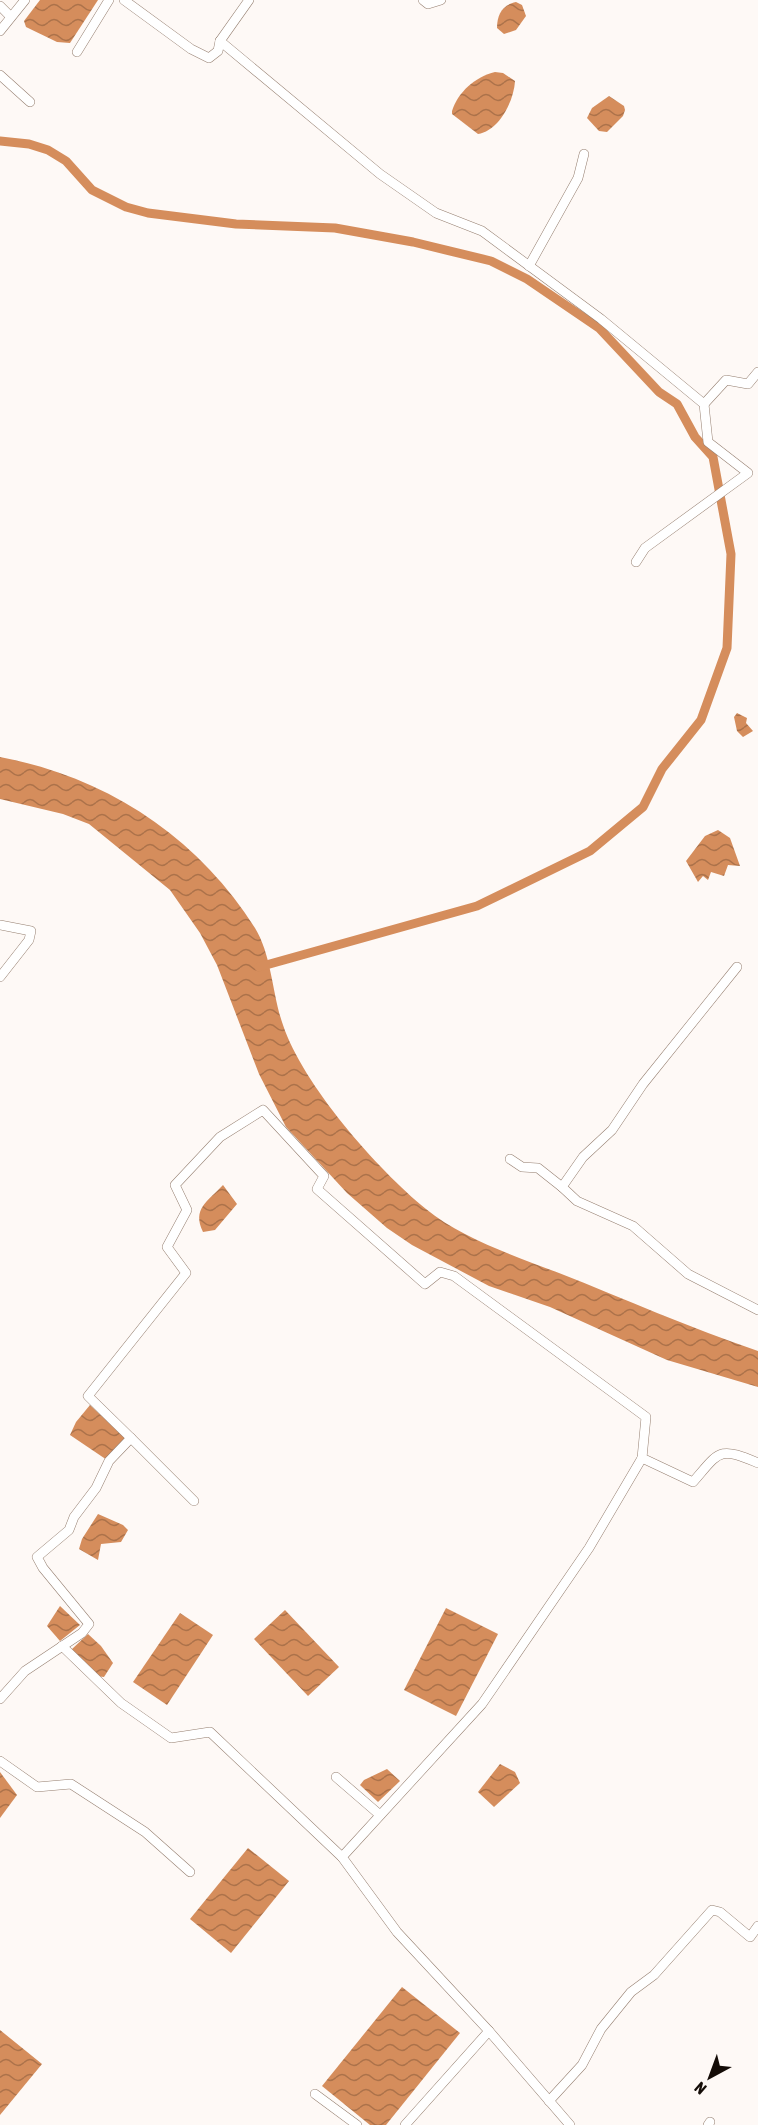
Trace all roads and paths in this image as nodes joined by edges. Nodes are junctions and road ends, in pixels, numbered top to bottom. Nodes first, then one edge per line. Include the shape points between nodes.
1 (25, 0) edge
2 (109, 0) edge
3 (124, 0) edge
4 (249, 0) edge
5 (423, 0) edge
6 (441, 0) edge
7 (0, 6) edge
8 (10, 15) junction
9 (0, 32) edge
10 (220, 41) junction
11 (77, 51) dead end
12 (0, 75) edge
13 (30, 102) dead end
14 (584, 154) dead end
15 (529, 266) junction
16 (758, 372) edge
17 (704, 404) junction
18 (636, 562) dead end
19 (0, 925) edge
20 (737, 967) dead end
21 (0, 977) edge
22 (510, 1159) dead end
23 (562, 1187) junction
24 (758, 1310) edge
25 (130, 1438) junction
26 (642, 1458) junction
27 (758, 1463) edge
28 (194, 1502) dead end
29 (62, 1646) junction
30 (0, 1699) edge
31 (0, 1761) edge
32 (336, 1777) dead end
33 (381, 1815) junction
34 (342, 1857) junction
35 (190, 1872) dead end
36 (758, 1926) edge
37 (489, 2031) junction
38 (315, 2094) dead end
39 (549, 2101) junction
40 (357, 2125) edge
41 (405, 2125) edge
42 (570, 2125) edge

1 - 8 street
2 - 11 street
3 - 10 street via 209,58 218,51
4 - 10 street
5 - 6 street via 428,4
7 - 8 street
8 - 9 street
10 - 15 street via 380,174 436,213 482,231
12 - 13 street
14 - 15 street via 578,178
15 - 17 street
16 - 17 street via 748,384 726,380
17 - 18 street via 708,442 748,473 645,548
19 - 21 street via 31,931
20 - 23 street via 643,1084 612,1130 583,1157
22 - 23 street via 522,1167 538,1168
23 - 24 street via 577,1201 633,1226 688,1274
25 - 26 street via 88,1396 186,1273 167,1247 187,1210 175,1185 220,1137 263,1110 324,1176 317,1189 425,1284 440,1272 454,1276 646,1417
25 - 28 street
25 - 29 street via 109,1461 69,1530 37,1557 88,1624
26 - 27 street via 693,1482 717,1454 732,1452
26 - 33 street via 589,1548 482,1704
29 - 30 street via 25,1671
29 - 34 street via 121,1703 171,1738 210,1732
31 - 35 street via 37,1787 71,1784 145,1832
32 - 33 street
33 - 34 street
34 - 37 street via 397,1932
36 - 39 street via 750,1937 720,1912 712,1910 654,1975 631,1992 601,2029 582,2065
37 - 39 street
37 - 41 street
38 - 40 street
39 - 42 street

